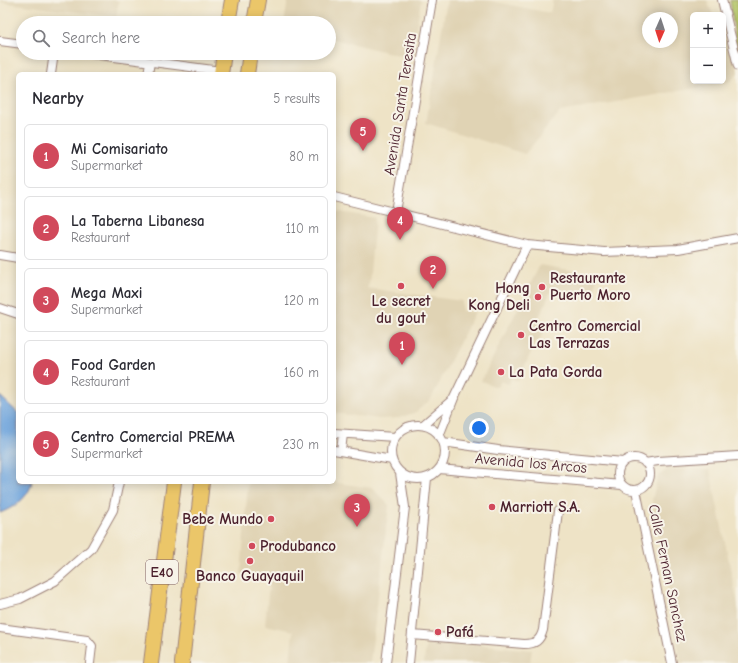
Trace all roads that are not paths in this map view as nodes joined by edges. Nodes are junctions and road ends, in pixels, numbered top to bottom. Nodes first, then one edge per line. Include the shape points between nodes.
1 (232, 0) edge
2 (432, 0) edge
3 (722, 0) edge
4 (229, 16) edge
5 (0, 41) edge
6 (16, 43) edge
7 (53, 60) edge
8 (135, 60) edge
9 (223, 60) edge
10 (249, 60) edge
11 (150, 62) junction
12 (738, 66) edge
13 (51, 72) edge
14 (148, 72) edge
15 (215, 72) edge
16 (221, 72) edge
17 (247, 72) edge
18 (336, 197) edge
19 (396, 212) junction
20 (738, 238) edge
21 (527, 245) junction
22 (0, 255) edge
23 (16, 258) edge
24 (0, 308) edge
25 (16, 313) edge
26 (454, 398) junction
27 (423, 425) junction
28 (336, 433) edge
29 (343, 434) junction
30 (396, 437) junction
31 (441, 439) junction
32 (338, 450) edge
33 (738, 456) edge
34 (392, 460) junction
35 (623, 462) junction
36 (645, 463) junction
37 (439, 469) junction
38 (400, 473) junction
39 (427, 478) junction
40 (119, 484) edge
41 (174, 484) edge
42 (202, 484) edge
43 (622, 484) junction
44 (636, 490) junction
45 (558, 511) dead end
46 (0, 604) edge
47 (0, 628) edge
48 (412, 635) junction
49 (149, 660) edge
50 (90, 663) edge
51 (182, 663) edge
52 (386, 663) edge
53 (409, 663) edge
54 (672, 663) edge

1 - 4 highway
2 - 19 street, Avenida Santa Teresita
3 - 12 street
5 - 6 street
7 - 13 street
8 - 11 street
9 - 16 highway
10 - 17 highway
11 - 14 street
11 - 15 street
18 - 19 street
19 - 21 street
20 - 21 street via 678,249 604,252
21 - 26 street
22 - 23 street
24 - 25 street
26 - 27 street
26 - 31 street
27 - 30 street via 410,426
27 - 31 street via 435,431
28 - 29 street
29 - 30 street
29 - 32 street
30 - 34 street via 390,448
31 - 35 street, Avenida los Arcos via 498,450
31 - 37 street via 445,456
32 - 34 street
33 - 36 street
34 - 38 street
35 - 36 street via 634,458
35 - 43 street via 618,473
36 - 44 street via 649,479
37 - 39 street
37 - 43 street, Avenida los Arcos
38 - 39 street via 413,479
38 - 52 street via 405,507
39 - 48 street
40 - 46 street via 113,510 91,549 55,581 20,600
41 - 49 highway, E40
42 - 51 highway, E40
43 - 44 street via 630,490
44 - 54 street, Calle Fernan Sanchez
45 - 48 street via 543,630 539,640 524,644
47 - 50 street via 87,640 92,646
48 - 53 street

